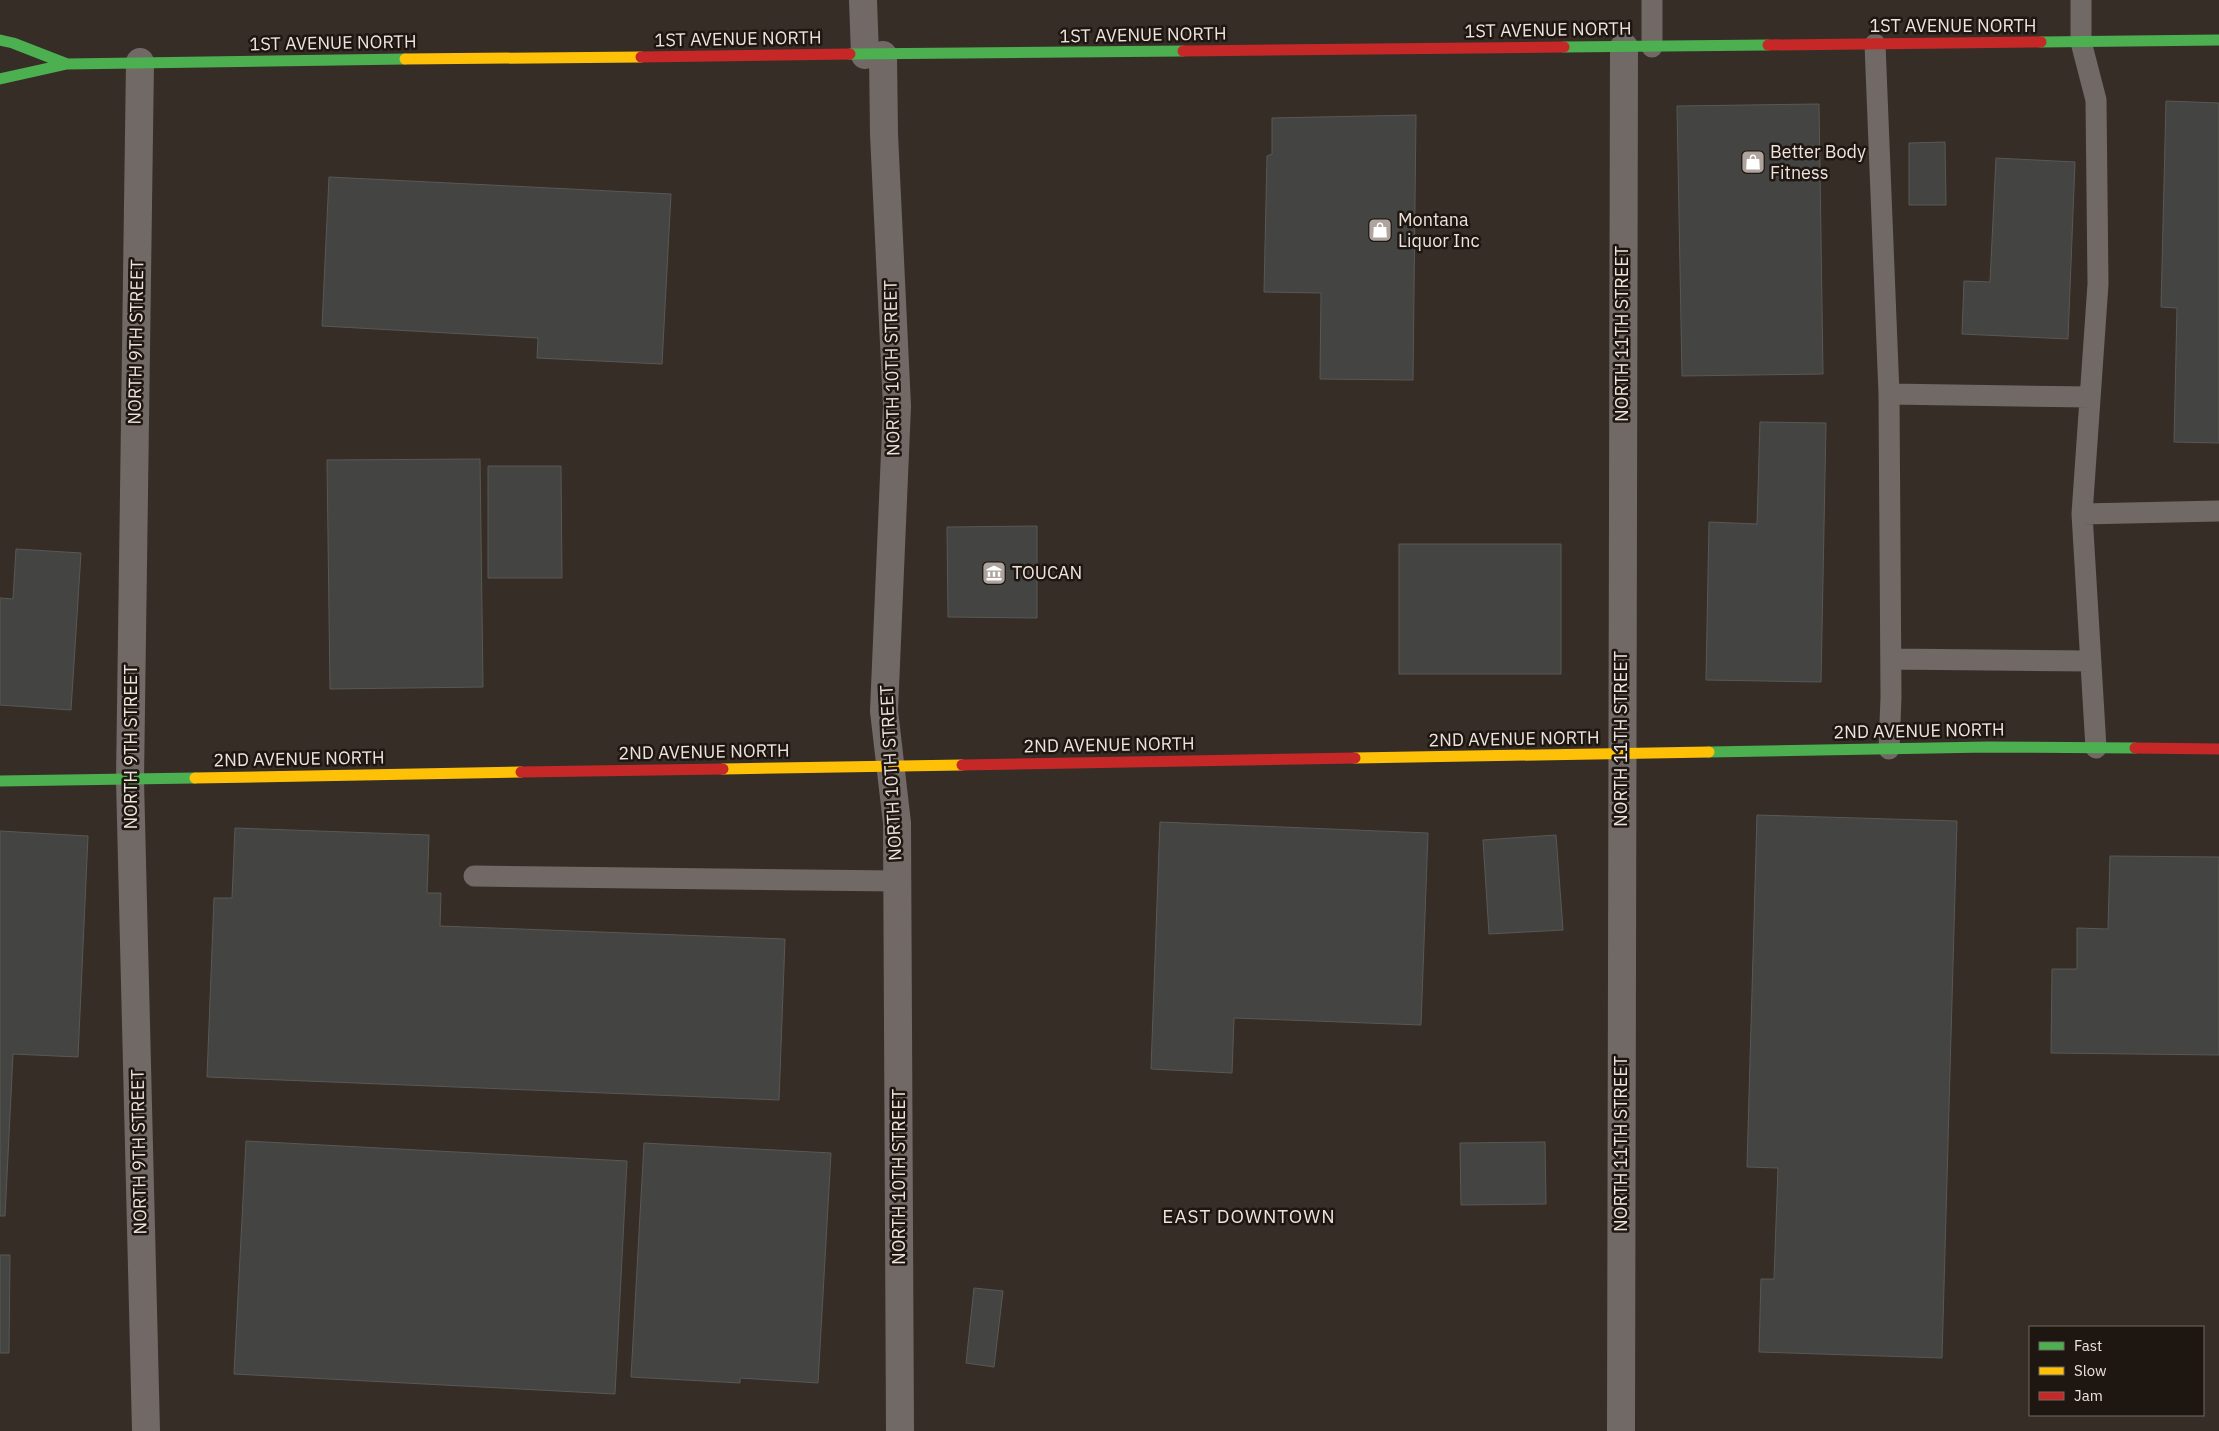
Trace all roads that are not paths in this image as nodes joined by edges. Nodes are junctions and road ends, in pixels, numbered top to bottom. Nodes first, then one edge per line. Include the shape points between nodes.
1 (863, 0) edge
2 (1652, 0) edge
3 (2081, 0) edge
4 (0, 40) edge
5 (2219, 40) edge
6 (2081, 42) junction
7 (1875, 44) junction
8 (1624, 47) junction
9 (1652, 47) junction
10 (874, 55) junction
11 (140, 62) junction
12 (68, 64) junction
13 (0, 79) edge
14 (1889, 394) junction
15 (2090, 397) junction
16 (2219, 511) edge
17 (2082, 514) junction
18 (1891, 659) junction
19 (2090, 661) junction
20 (2096, 748) junction
21 (1889, 749) junction
22 (2219, 749) edge
23 (1622, 755) junction
24 (890, 765) junction
25 (130, 780) junction
26 (0, 781) edge
27 (474, 876) dead end
28 (897, 881) junction
29 (146, 1431) edge
30 (900, 1431) edge
31 (1621, 1431) edge

1 - 10 street, NORTH 10TH STREET
2 - 9 lane
3 - 6 lane
4 - 12 main road, 1ST AVENUE NORTH
5 - 6 main road, 1ST AVENUE NORTH
6 - 7 main road, 1ST AVENUE NORTH
6 - 15 lane via 2096,100 2098,284
7 - 9 main road, 1ST AVENUE NORTH
7 - 14 lane
8 - 9 main road, 1ST AVENUE NORTH
8 - 10 main road, 1ST AVENUE NORTH
8 - 23 street, NORTH 11TH STREET
10 - 11 main road, 1ST AVENUE NORTH
10 - 24 street, NORTH 10TH STREET via 884,134 897,406 884,710
11 - 12 main road, 1ST AVENUE NORTH
11 - 25 street, NORTH 9TH STREET
12 - 13 main road, 1ST AVENUE NORTH
14 - 15 lane
14 - 18 lane
15 - 17 lane
16 - 17 lane
17 - 19 lane
18 - 19 lane
18 - 21 lane
19 - 20 lane
20 - 21 main road, 2ND AVENUE NORTH
20 - 22 main road, 2ND AVENUE NORTH
21 - 23 main road, 2ND AVENUE NORTH
23 - 24 main road, 2ND AVENUE NORTH
23 - 31 street, NORTH 11TH STREET
24 - 25 main road, 2ND AVENUE NORTH
24 - 28 street, NORTH 10TH STREET via 897,823
25 - 26 main road, 2ND AVENUE NORTH
25 - 29 street, NORTH 9TH STREET
27 - 28 lane
28 - 30 street, NORTH 10TH STREET

